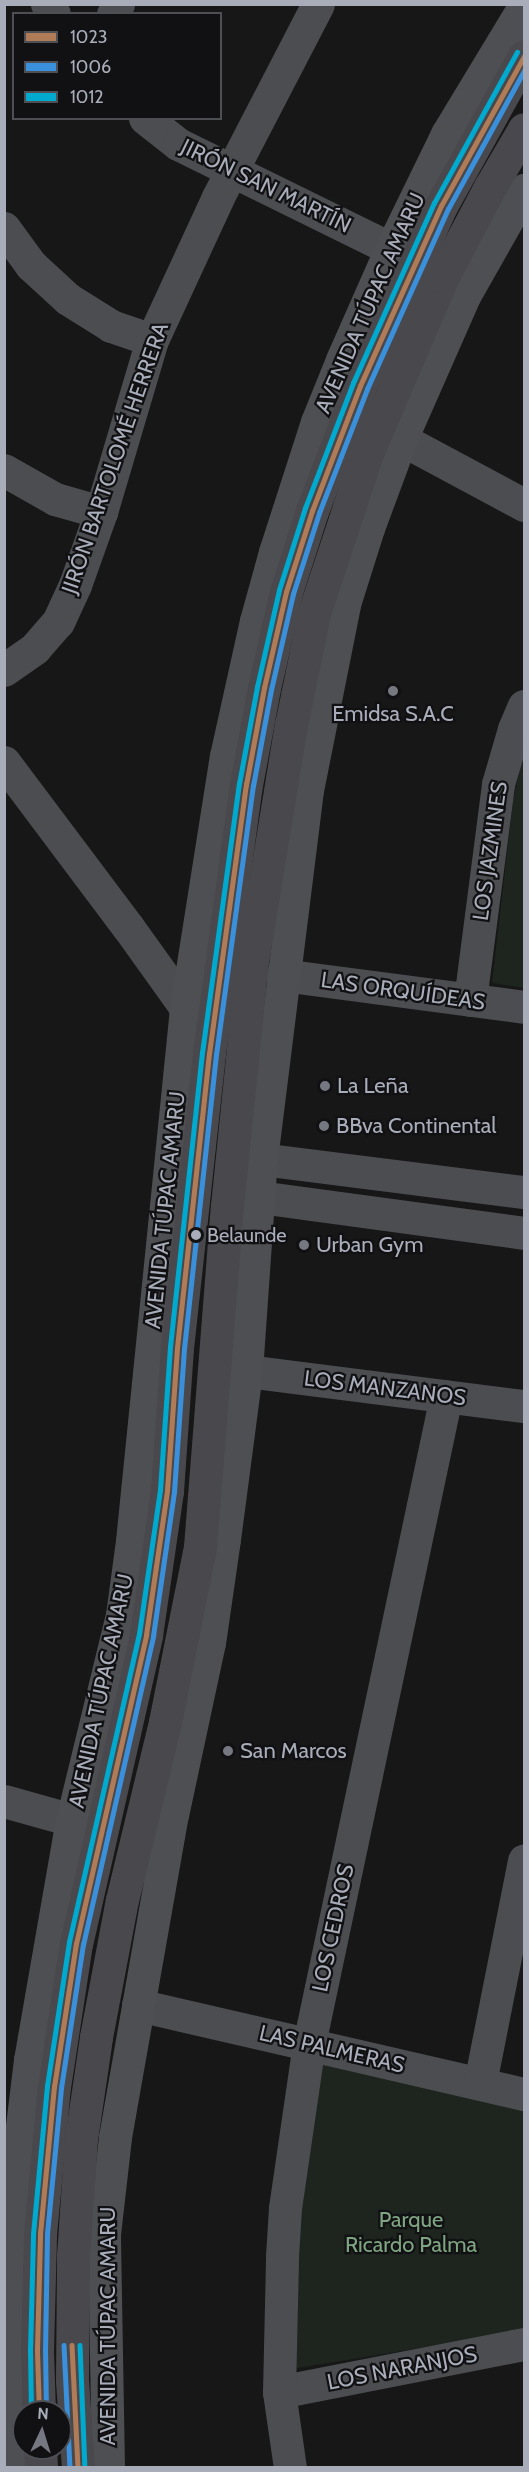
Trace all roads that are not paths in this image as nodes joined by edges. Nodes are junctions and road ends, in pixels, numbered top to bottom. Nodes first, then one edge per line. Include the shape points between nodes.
1 (318, 4) edge
2 (525, 7) edge
3 (525, 56) edge
4 (148, 120) edge
5 (525, 129) edge
6 (234, 169) junction
7 (525, 190) edge
8 (4, 228) edge
9 (391, 249) junction
10 (152, 340) junction
11 (401, 439) junction
12 (4, 470) edge
13 (525, 505) edge
14 (101, 513) junction
15 (4, 670) edge
16 (525, 706) edge
17 (4, 762) edge
18 (128, 927) junction
19 (282, 975) junction
20 (470, 1000) junction
21 (525, 1007) edge
22 (186, 1008) junction
23 (195, 1053) junction
24 (202, 1116) junction
25 (235, 1120) junction
26 (261, 1159) junction
27 (228, 1187) junction
28 (525, 1192) edge
29 (259, 1197) junction
30 (525, 1233) edge
31 (246, 1371) junction
32 (446, 1396) junction
33 (525, 1406) edge
34 (4, 1801) edge
35 (72, 1820) junction
36 (525, 1860) edge
37 (138, 2005) junction
38 (309, 2044) junction
39 (480, 2083) junction
40 (525, 2094) edge
41 (525, 2344) edge
42 (7, 2376) edge
43 (279, 2391) junction
44 (39, 2400) edge
45 (15, 2468) edge
46 (78, 2468) edge
47 (108, 2468) edge
48 (290, 2468) edge

1 - 6 street, JIRÓN BARTOLOMÉ HERRERA
2 - 9 main road, AVENIDA TÚPAC AMARU via 447,134
3 - 23 highway, AVENIDA TÚPAC AMARU via 471,150 404,284 335,448 286,592
4 - 6 street, JIRÓN SAN MARTÍN via 178,144
5 - 25 highway, AVENIDA TÚPAC AMARU via 467,229 421,323 367,453 314,613 291,725 251,968
6 - 9 street, JIRÓN SAN MARTÍN
6 - 10 street, JIRÓN BARTOLOMÉ HERRERA
7 - 11 main road, AVENIDA TÚPAC AMARU via 465,294
8 - 10 street via 31,265 68,299 111,326
9 - 22 main road, AVENIDA TÚPAC AMARU via 317,422 256,621 214,820
10 - 14 street, JIRÓN BARTOLOMÉ HERRERA
11 - 13 street
11 - 19 main road, AVENIDA TÚPAC AMARU via 344,604 307,790
12 - 14 street via 55,499
14 - 15 street, JIRÓN BARTOLOMÉ HERRERA via 58,622 35,648
16 - 20 street, LOS JAZMINES via 498,783
17 - 18 street
18 - 22 street
18 - 23 street
19 - 20 street, LAS ORQUÍDEAS
19 - 26 main road, AVENIDA TÚPAC AMARU
20 - 21 street, LAS ORQUÍDEAS
22 - 23 street
23 - 24 highway, AVENIDA TÚPAC AMARU
23 - 25 street
23 - 35 main road, AVENIDA TÚPAC AMARU via 122,1615
24 - 27 street via 218,1172
24 - 44 highway, AVENIDA TÚPAC AMARU via 177,1348 168,1491 146,1635 76,1944 54,2087 40,2234
25 - 26 street via 250,1150
25 - 27 highway, AVENIDA TÚPAC AMARU
26 - 28 street
26 - 29 main road, AVENIDA TÚPAC AMARU
27 - 29 street via 233,1192
27 - 46 highway, AVENIDA TÚPAC AMARU via 200,1547 165,1722 122,1900 81,2139 72,2381
29 - 30 street
29 - 31 main road, AVENIDA TÚPAC AMARU
31 - 32 street, LOS MANZANOS
31 - 37 main road, AVENIDA TÚPAC AMARU via 209,1642 172,1815
32 - 33 street, LOS MANZANOS
32 - 38 street, LOS CEDROS
34 - 35 street
35 - 42 main road, AVENIDA TÚPAC AMARU via 30,2060 18,2159
36 - 39 street
37 - 38 street, LAS PALMERAS
37 - 47 main road, AVENIDA TÚPAC AMARU via 114,2138 104,2234
38 - 39 street, LAS PALMERAS
38 - 43 street, LOS CEDROS via 285,2208
39 - 40 street, LAS PALMERAS
41 - 43 street, LOS NARANJOS
42 - 45 main road, AVENIDA TÚPAC AMARU
43 - 48 street, LOS CEDROS

